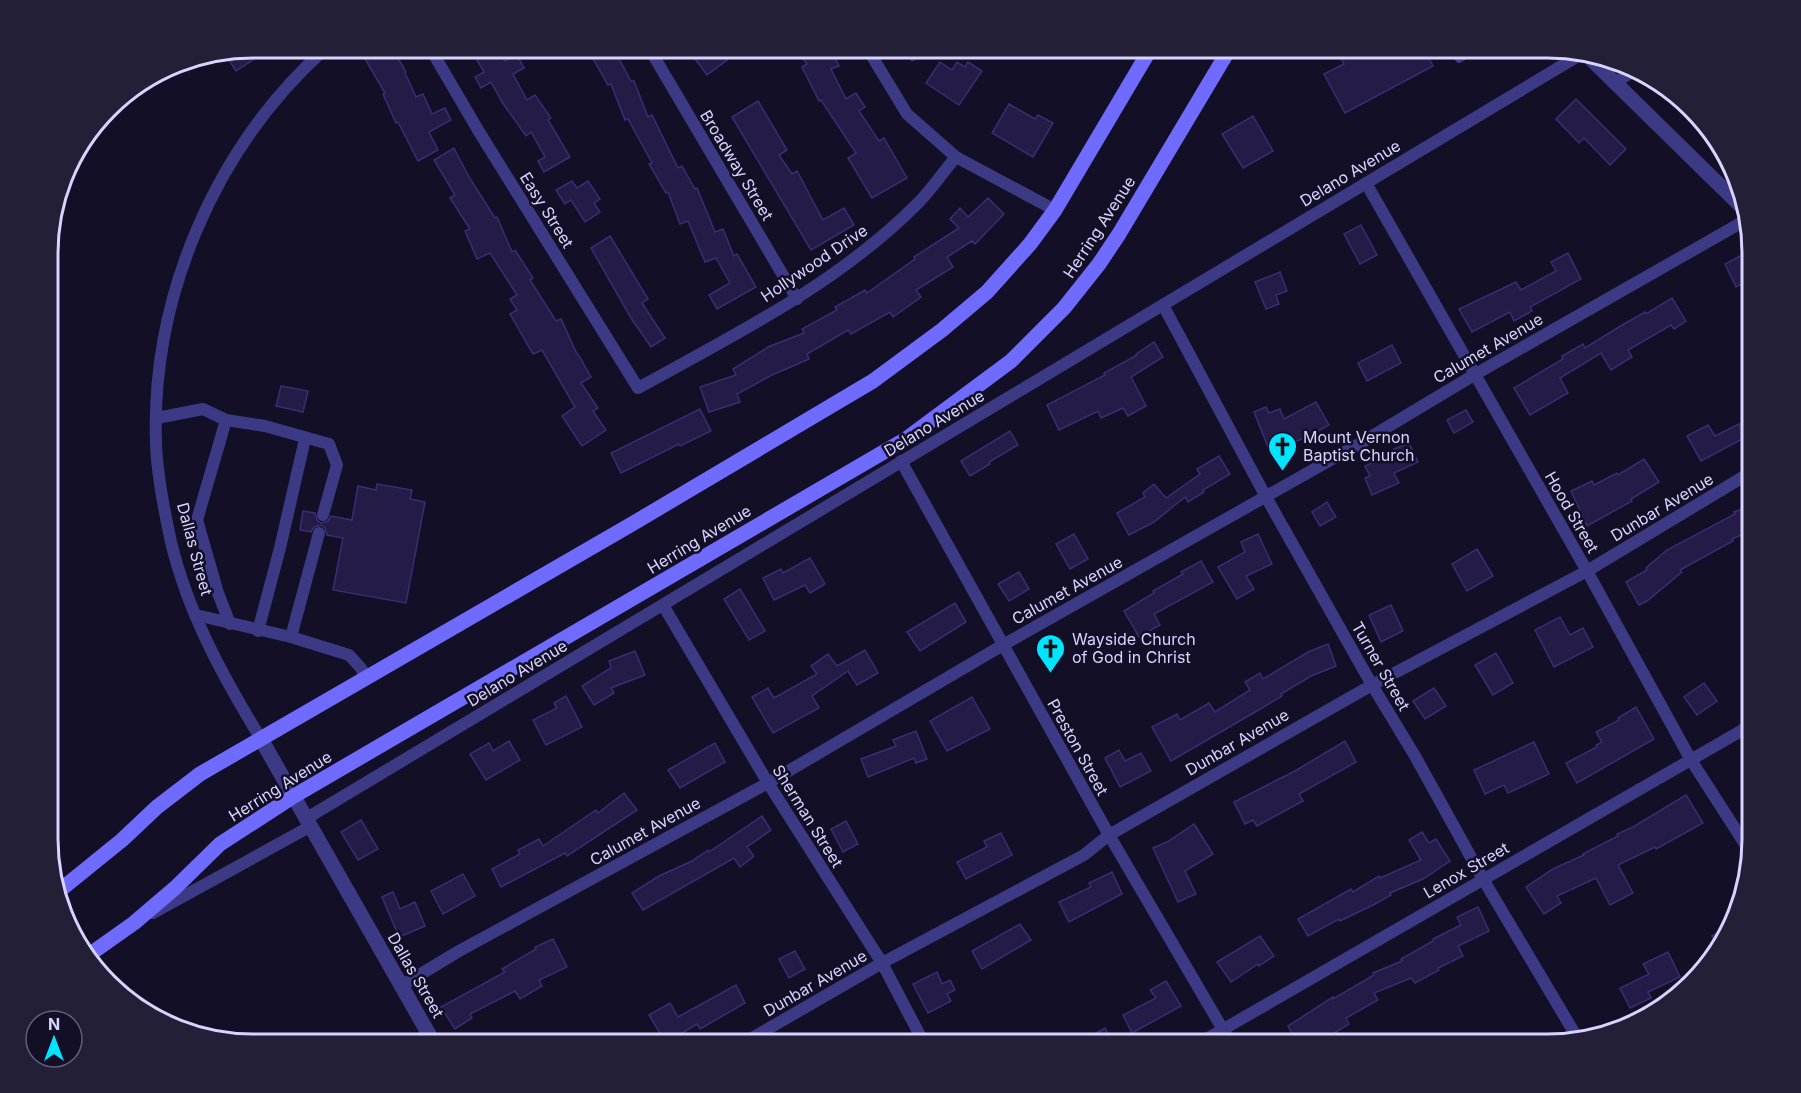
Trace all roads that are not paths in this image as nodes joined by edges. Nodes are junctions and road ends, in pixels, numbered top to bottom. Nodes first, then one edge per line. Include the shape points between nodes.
1 (1145, 58) edge
2 (1224, 58) edge
3 (315, 59) edge
4 (436, 59) edge
5 (655, 59) edge
6 (873, 59) edge
7 (1572, 60) edge
8 (1597, 65) edge
9 (1627, 75) edge
10 (1616, 82) junction
11 (956, 157) junction
12 (1366, 183) junction
13 (1734, 199) edge
14 (1055, 210) junction
15 (1740, 223) edge
16 (797, 299) junction
17 (1163, 305) junction
18 (1474, 375) junction
19 (638, 388) joint
20 (157, 418) junction
21 (226, 420) junction
22 (306, 439) junction
23 (901, 461) junction
24 (1742, 478) edge
25 (1266, 497) junction
26 (323, 515) dead end
27 (319, 533) dead end
28 (1587, 571) junction
29 (663, 605) junction
30 (196, 615) junction
31 (230, 624) junction
32 (258, 631) junction
33 (291, 637) junction
34 (1003, 645) junction
35 (366, 678) junction
36 (1372, 685) junction
37 (1742, 730) edge
38 (261, 739) junction
39 (1691, 760) junction
40 (768, 783) junction
41 (294, 796) junction
42 (309, 822) junction
43 (1109, 835) junction
44 (1742, 839) edge
45 (1483, 879) junction
46 (64, 887) edge
47 (134, 923) junction
48 (94, 951) edge
49 (882, 963) junction
50 (401, 986) junction
51 (1223, 1030) junction
52 (1574, 1032) edge
53 (429, 1034) edge
54 (759, 1034) edge
55 (920, 1034) edge
56 (1216, 1034) edge
57 (1225, 1034) edge

1 - 14 main road
2 - 41 main road, Herring Avenue via 1099,264 1064,308 1011,361 906,439
3 - 20 street, Dallas Street via 251,132 199,226 170,311
4 - 19 street, Easy Street
5 - 16 street, Broadway Street
6 - 11 street via 907,114
7 - 12 street, Delano Avenue
8 - 10 street
9 - 10 street
10 - 13 street
11 - 14 street
11 - 16 street, Hollywood Drive via 919,202 880,239
12 - 17 street, Delano Avenue
12 - 18 street, Hood Street
14 - 35 main road via 987,292 873,381
15 - 18 street, Calumet Avenue
16 - 19 street, Hollywood Drive
17 - 23 street, Delano Avenue
17 - 25 street, Turner Street
18 - 25 street, Calumet Avenue
18 - 28 street, Hood Street
20 - 21 street via 203,409
20 - 30 street, Dallas Street via 156,444 169,531
21 - 22 street via 265,426
21 - 31 street via 197,520
22 - 26 street via 329,444 337,465
22 - 32 street
23 - 29 street, Delano Avenue
23 - 34 street, Preston Street
24 - 28 street, Dunbar Avenue
25 - 34 street, Calumet Avenue
25 - 36 street, Turner Street
27 - 33 street
28 - 36 street, Dunbar Avenue
28 - 39 street, Hood Street
29 - 40 street, Sherman Street
29 - 42 street, Delano Avenue
30 - 31 street
30 - 38 street, Dallas Street via 226,682
31 - 32 street
32 - 33 street
33 - 35 street via 349,655
34 - 40 street, Calumet Avenue
34 - 43 street, Preston Street
35 - 38 main road
36 - 43 street, Dunbar Avenue
36 - 45 street, Turner Street
37 - 39 street, Lenox Street
38 - 41 street, Dallas Street
38 - 46 main road via 200,774
39 - 44 street, Hood Street
39 - 45 street, Lenox Street
40 - 49 street, Sherman Street
40 - 50 street, Calumet Avenue
41 - 42 street, Dallas Street
41 - 47 main road, Herring Avenue via 219,844
42 - 47 street, Delano Avenue
42 - 50 street, Dallas Street
43 - 49 street, Dunbar Avenue via 1084,855
43 - 51 street, Preston Street
45 - 51 street, Lenox Street
45 - 52 street, Turner Street
47 - 48 main road, Herring Avenue
49 - 54 street, Dunbar Avenue
49 - 55 street, Sherman Street
50 - 53 street, Dallas Street
51 - 56 street, Lenox Street
51 - 57 street, Preston Street

